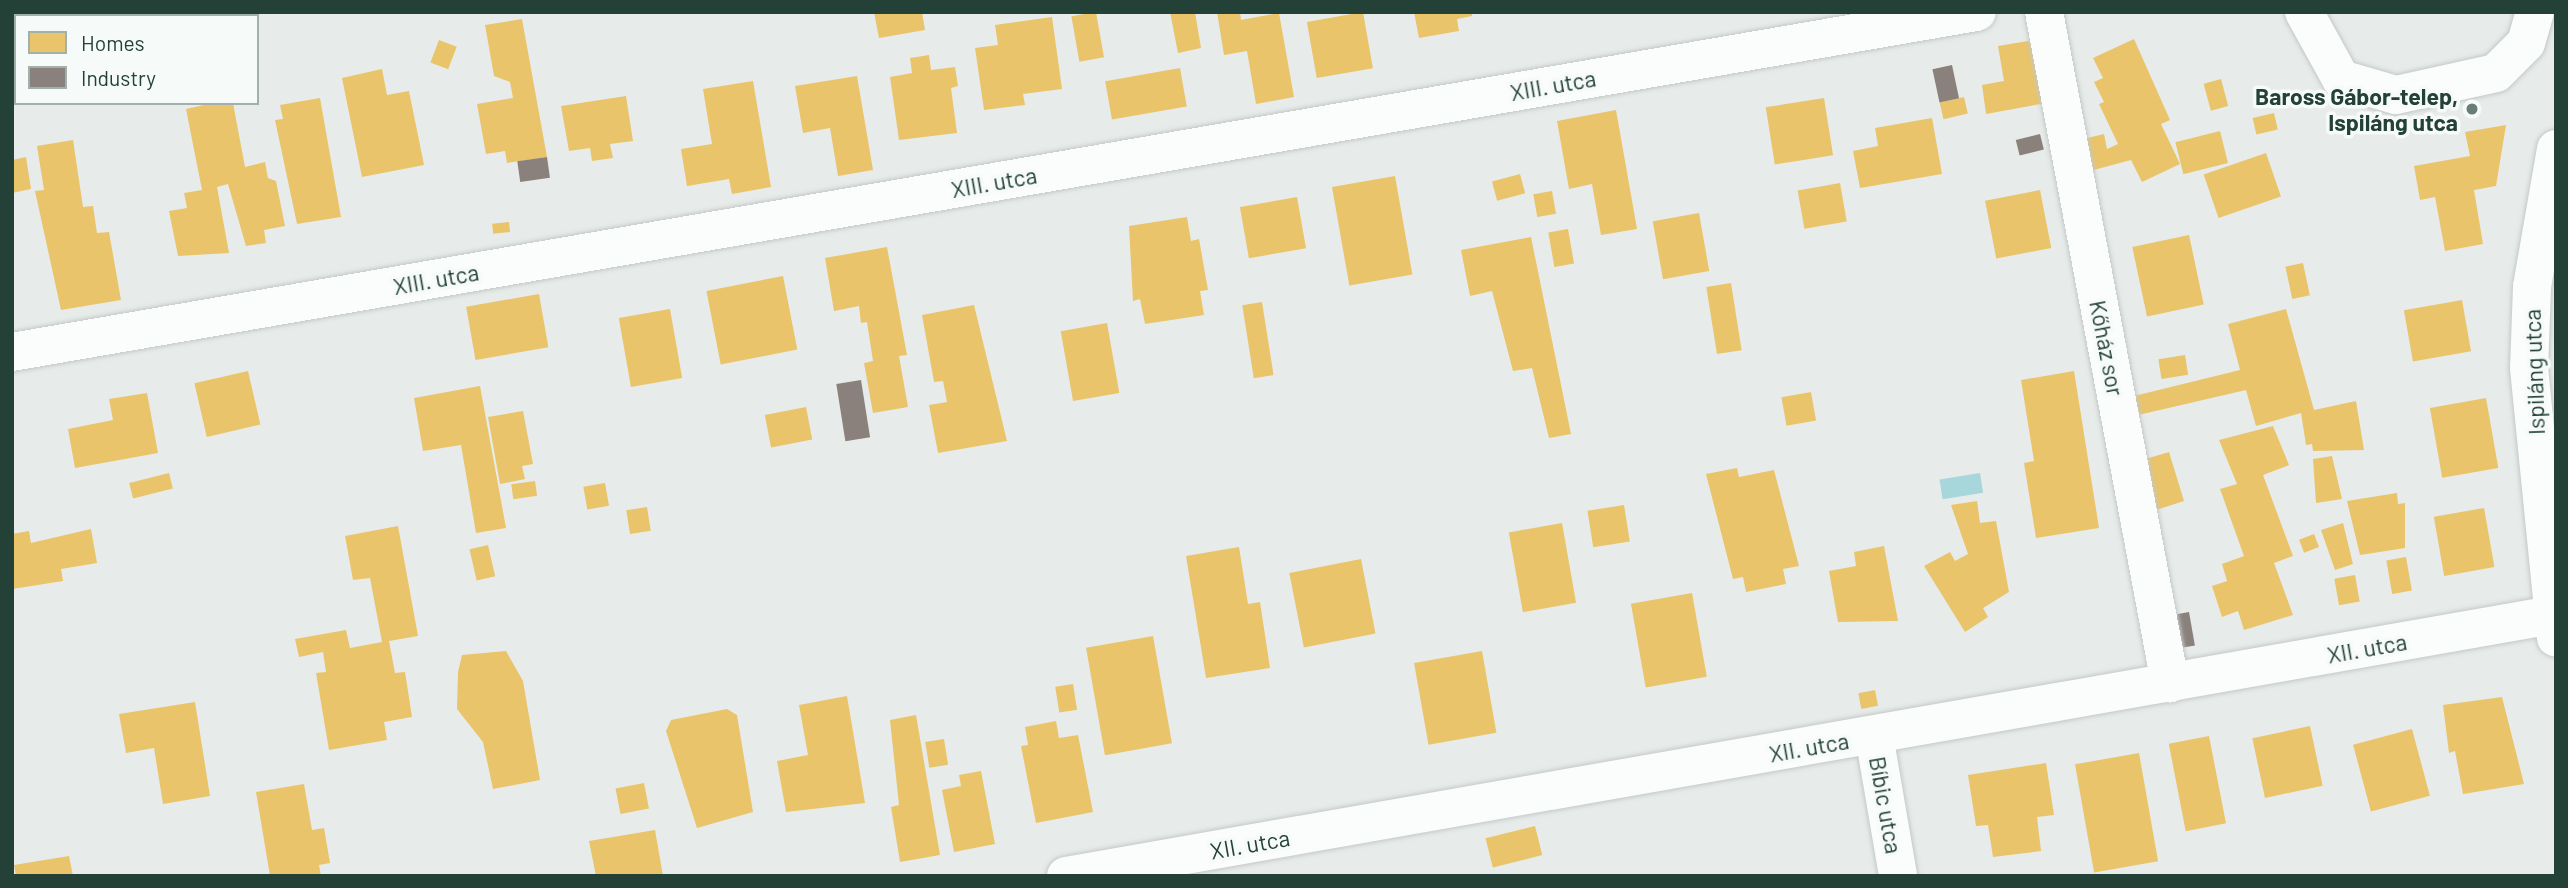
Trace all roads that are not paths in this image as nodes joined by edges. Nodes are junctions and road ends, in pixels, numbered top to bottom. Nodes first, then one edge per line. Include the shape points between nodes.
1 (1976, 12) edge
2 (2044, 12) edge
3 (2304, 12) edge
4 (2536, 12) edge
5 (1830, 25) edge
6 (2554, 167) edge
7 (12, 352) edge
8 (2554, 626) edge
9 (2170, 683) junction
10 (1874, 735) junction
11 (1066, 876) edge
12 (1899, 876) edge

1 - 5 street, XIII. utca
2 - 9 street, Kőház sor
3 - 4 street via 2341,79 2396,95 2496,73 2526,43
5 - 7 street, XIII. utca
6 - 8 street, Ispiláng utca via 2532,287 2529,368
8 - 9 street, XII. utca
9 - 10 street, XII. utca
10 - 11 street, XII. utca
10 - 12 street, Bíbic utca

